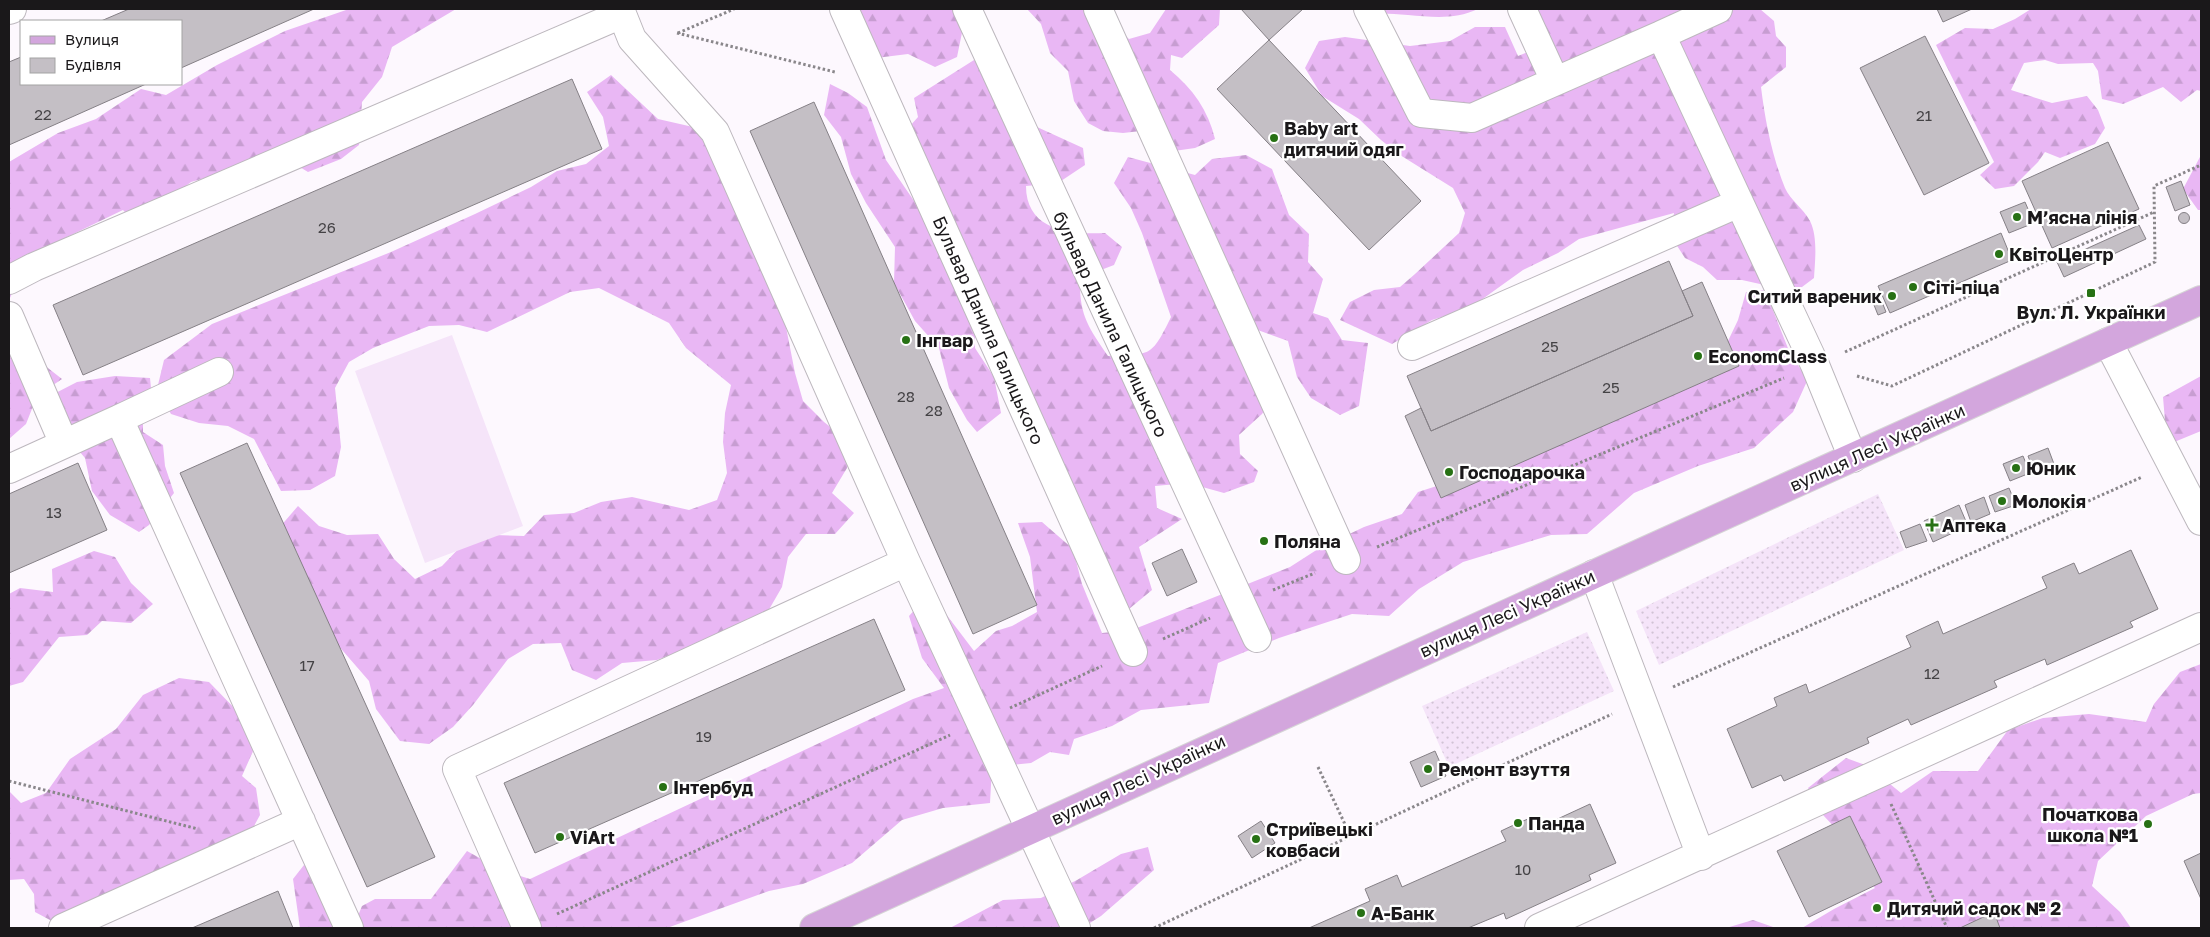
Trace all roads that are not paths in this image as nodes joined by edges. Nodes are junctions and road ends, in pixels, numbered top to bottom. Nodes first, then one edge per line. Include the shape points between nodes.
1 (844, 9) edge
2 (967, 9) edge
3 (1098, 9) edge
4 (1368, 9) edge
5 (1522, 9) edge
6 (1718, 9) edge
7 (621, 11) edge
8 (1661, 35) junction
9 (1555, 81) junction
10 (1740, 203) junction
11 (9, 280) edge
12 (2201, 300) edge
13 (9, 316) edge
14 (2108, 342) junction
15 (1412, 346) dead end
16 (219, 372) dead end
17 (119, 419) junction
18 (64, 444) junction
19 (1853, 458) junction
20 (9, 469) edge
21 (2201, 521) edge
22 (1346, 560) dead end
23 (906, 562) junction
24 (1594, 574) junction
25 (2201, 627) edge
26 (1257, 638) dead end
27 (1133, 652) dead end
28 (301, 821) junction
29 (1029, 830) junction
30 (1701, 856) junction
31 (63, 928) edge
32 (349, 928) edge
33 (527, 928) edge
34 (814, 928) edge
35 (1076, 928) edge
36 (1539, 928) edge

1 - 27 street, Бульвар Данила Галицького
2 - 26 street, бульвар Данила Галицького
3 - 22 street
4 - 9 street via 1420,113 1472,118
5 - 9 street
6 - 8 street
7 - 11 street
7 - 23 street via 632,39 715,132
8 - 9 street
8 - 10 street
10 - 15 street
10 - 19 street via 1815,366
12 - 14 main road, вулиця Лесі Українки
13 - 18 street
14 - 19 main road, вулиця Лесі Українки
14 - 21 street
16 - 17 street
17 - 18 street
17 - 28 street
18 - 20 street
19 - 24 main road, вулиця Лесі Українки
23 - 29 street
23 - 33 street via 457,769
24 - 29 main road, вулиця Лесі Українки
24 - 30 street
25 - 30 street
28 - 31 street
28 - 32 street
29 - 34 main road, вулиця Лесі Українки
29 - 35 street
30 - 36 street

